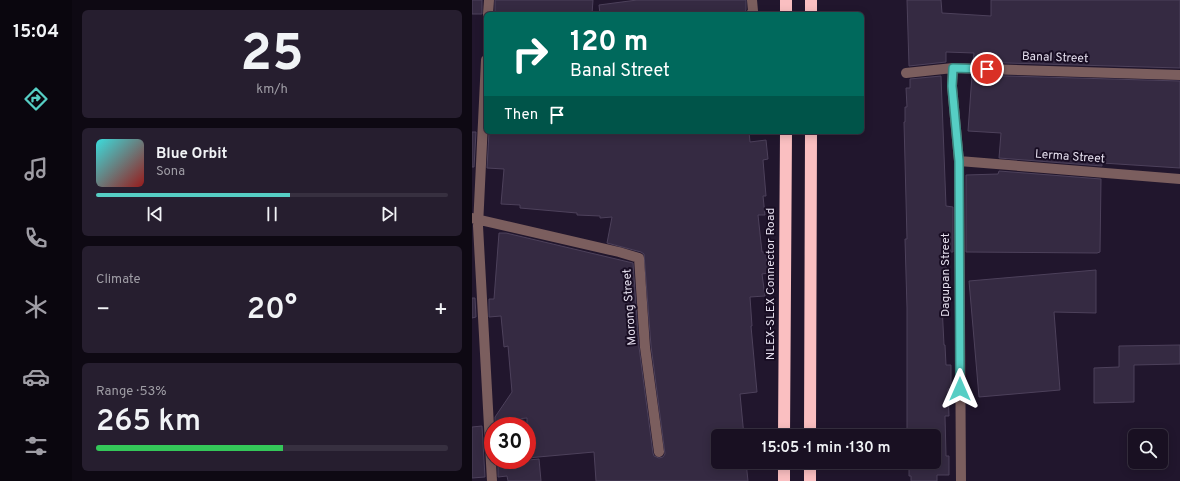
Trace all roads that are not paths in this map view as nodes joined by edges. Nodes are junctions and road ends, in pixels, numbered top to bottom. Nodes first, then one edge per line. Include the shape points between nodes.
1 (489, 0) edge
2 (752, 0) edge
3 (786, 0) edge
4 (811, 0) edge
5 (488, 12) edge
6 (752, 12) edge
7 (786, 12) edge
8 (811, 12) edge
9 (953, 68) junction
10 (906, 73) dead end
11 (1180, 75) edge
12 (484, 89) edge
13 (786, 134) edge
14 (811, 134) edge
15 (959, 161) junction
16 (1180, 179) edge
17 (475, 218) edge
18 (784, 429) edge
19 (810, 429) edge
20 (659, 452) dead end
21 (784, 469) edge
22 (810, 469) edge
23 (492, 481) edge
24 (784, 481) edge
25 (810, 481) edge
26 (960, 481) edge

1 - 5 street
2 - 6 street
3 - 7 highway
4 - 8 highway
9 - 10 street, Banal Street
9 - 11 street, Banal Street
9 - 15 street, Dagupan Street via 952,86
12 - 17 street
13 - 18 highway, NLEX-SLEX Connector Road
14 - 19 highway
15 - 16 street, Lerma Street
15 - 26 street, Dagupan Street
17 - 20 street, Morong Street via 639,258 646,347
17 - 23 street
21 - 24 highway
22 - 25 highway

